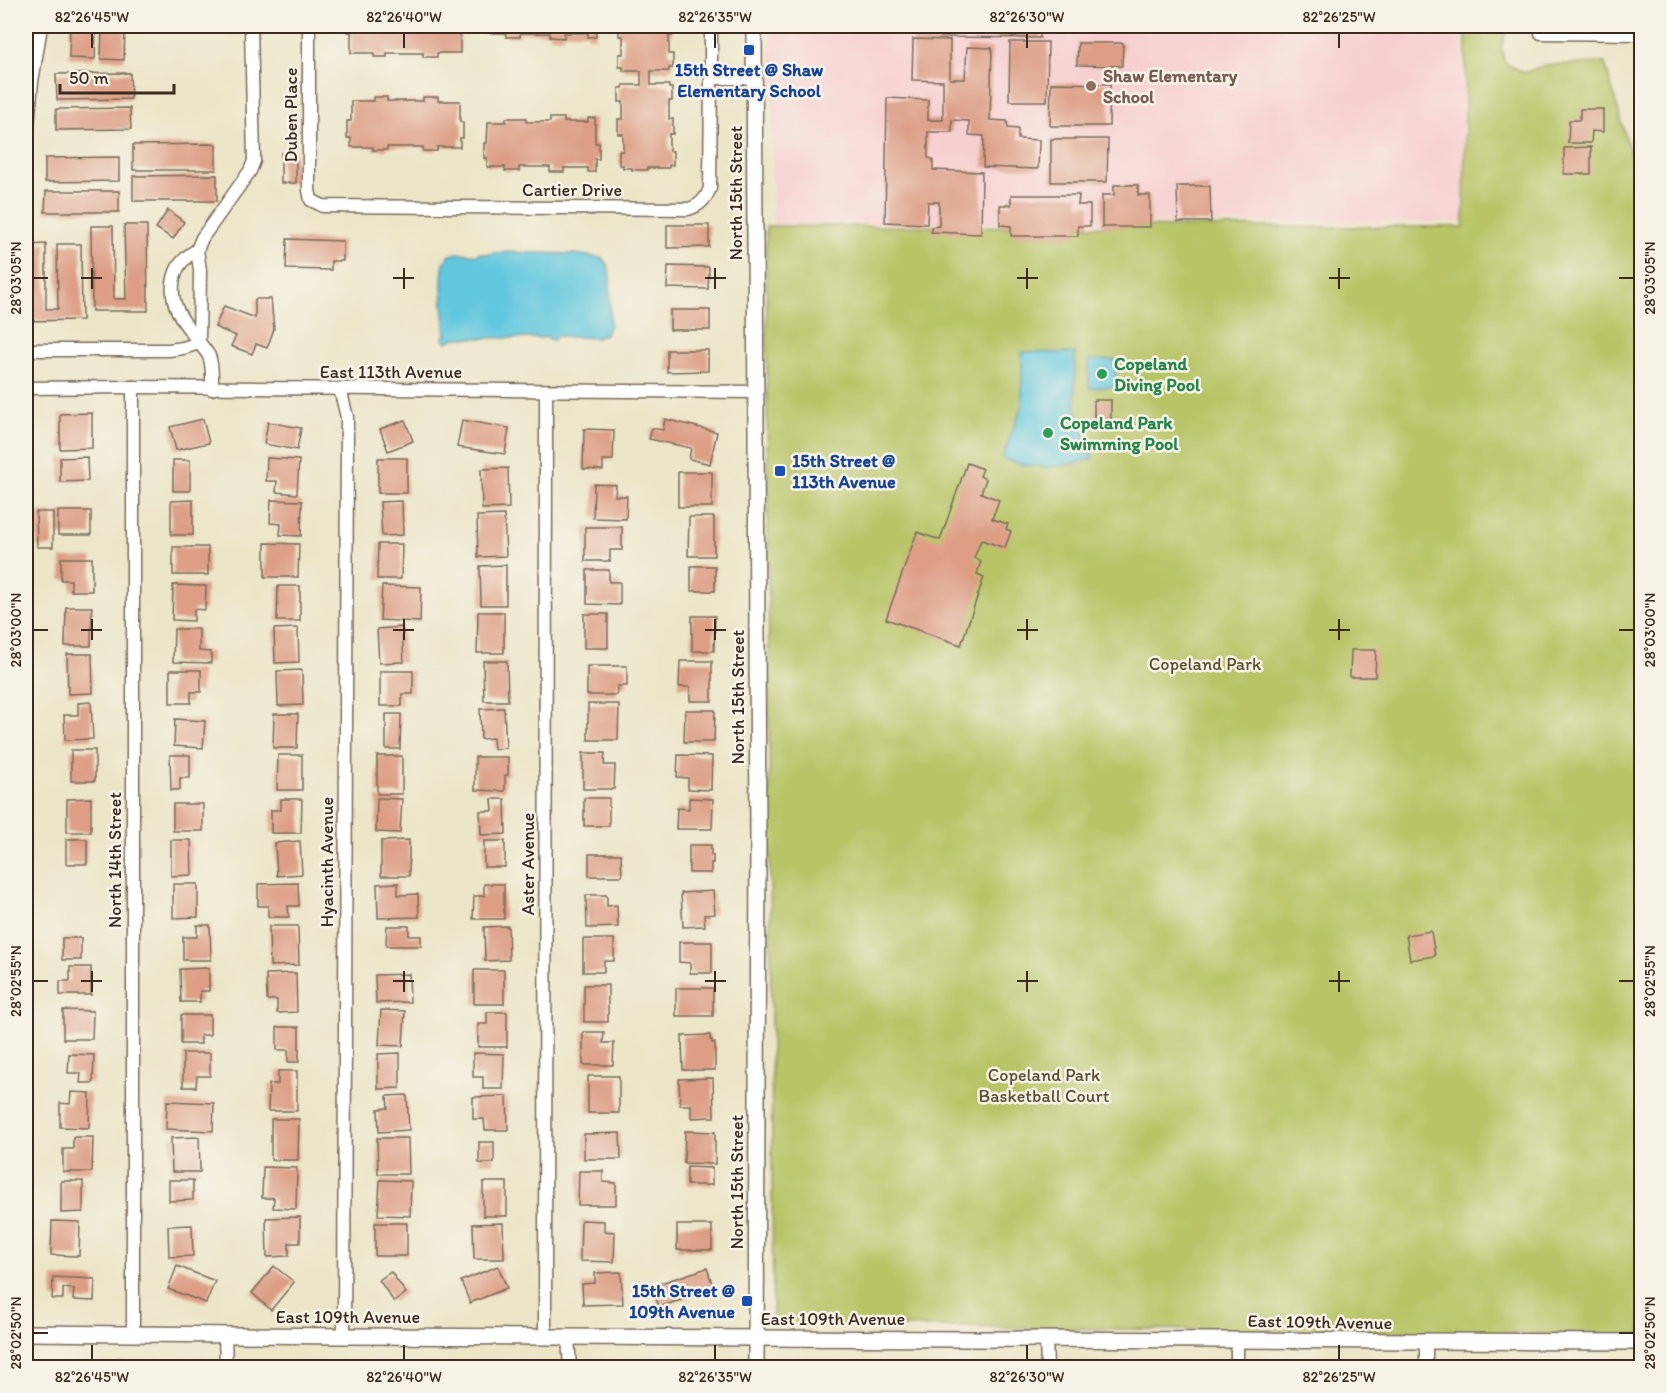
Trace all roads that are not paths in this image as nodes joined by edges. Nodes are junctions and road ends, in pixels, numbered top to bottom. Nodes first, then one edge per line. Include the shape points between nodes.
1 (41, 26) edge
2 (251, 26) edge
3 (309, 26) edge
4 (711, 26) edge
5 (754, 26) edge
6 (1541, 26) edge
7 (1641, 34) edge
8 (29, 71) edge
9 (711, 78) junction
10 (755, 78) junction
11 (26, 147) edge
12 (314, 203) joint
13 (197, 250) junction
14 (199, 343) junction
15 (26, 350) edge
16 (133, 387) junction
17 (26, 388) edge
18 (212, 389) junction
19 (340, 389) junction
20 (546, 391) junction
21 (756, 392) junction
22 (26, 1333) edge
23 (133, 1333) junction
24 (225, 1335) junction
25 (344, 1336) junction
26 (545, 1337) junction
27 (568, 1337) junction
28 (756, 1338) junction
29 (1046, 1338) junction
30 (1237, 1340) junction
31 (1426, 1342) junction
32 (1641, 1342) edge
33 (226, 1368) edge
34 (570, 1368) edge
35 (756, 1368) edge
36 (1047, 1368) edge
37 (1237, 1368) edge
38 (1426, 1368) edge

1 - 8 street
2 - 13 street via 254,161
3 - 12 street, Duben Place via 309,196
4 - 9 street
5 - 10 street, North 15th Street
6 - 7 street via 1540,33
8 - 11 street
9 - 10 street
9 - 12 street, Cartier Drive via 710,188 694,208 328,207
10 - 21 street, North 15th Street
13 - 14 street
13 - 14 street via 180,265 173,294 179,315
14 - 15 street via 169,350
14 - 18 street via 211,363
16 - 17 street, East 113th Avenue
16 - 18 street, East 113th Avenue
16 - 23 street, North 14th Street
18 - 19 street, East 113th Avenue
19 - 20 street, East 113th Avenue
19 - 25 street, Hyacinth Avenue via 347,417
20 - 21 street, East 113th Avenue
20 - 26 street, Aster Avenue
21 - 28 street, North 15th Street
22 - 23 street, East 109th Avenue
23 - 24 street, East 109th Avenue
24 - 25 street, East 109th Avenue
24 - 33 street
25 - 26 street, East 109th Avenue
26 - 27 street, East 109th Avenue
27 - 28 street, East 109th Avenue
27 - 34 street
28 - 29 street, East 109th Avenue
28 - 35 street, North 15th Street
29 - 30 street, East 109th Avenue
29 - 36 street
30 - 31 street, East 109th Avenue
30 - 37 street
31 - 32 street, East 109th Avenue
31 - 38 street

